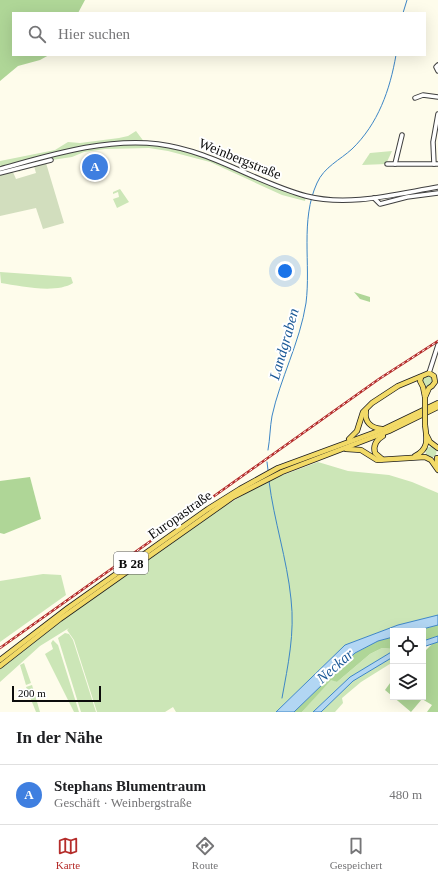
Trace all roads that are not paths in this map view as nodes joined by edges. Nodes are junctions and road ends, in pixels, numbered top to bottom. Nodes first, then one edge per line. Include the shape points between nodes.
1 (438, 66) edge
2 (438, 72) edge
3 (438, 97) edge
4 (415, 98) dead end
5 (438, 114) edge
6 (437, 125) edge
7 (402, 135) dead end
8 (51, 160) dead end
9 (387, 164) dead end
10 (395, 164) junction
11 (436, 164) edge
12 (0, 169) edge
13 (0, 173) edge
14 (438, 187) edge
15 (438, 193) edge
16 (374, 198) junction
17 (438, 345) edge
18 (429, 373) junction
19 (421, 377) junction
20 (406, 382) junction
21 (437, 382) edge
22 (424, 386) junction
23 (438, 403) edge
24 (438, 407) edge
25 (366, 408) junction
26 (384, 429) junction
27 (389, 431) junction
28 (426, 434) junction
29 (341, 444) junction
30 (432, 444) junction
31 (438, 448) edge
32 (424, 449) junction
33 (338, 450) junction
34 (411, 457) junction
35 (425, 457) junction
36 (437, 457) edge
37 (384, 460) junction
38 (431, 460) junction
39 (438, 469) edge
40 (269, 475) junction
41 (0, 660) edge
42 (0, 666) edge

1 - 2 street
3 - 4 street via 423,95
5 - 6 street
6 - 11 street via 433,142
7 - 10 street
8 - 13 street
9 - 10 street
10 - 11 street
12 - 16 street, Weinbergstraße via 102,145 157,144 205,155 278,187 307,196 345,200
14 - 16 street
15 - 16 street via 380,204
17 - 18 street
18 - 19 main road
18 - 21 main road
19 - 20 main road
19 - 22 main road
20 - 22 main road
20 - 25 main road via 382,395
21 - 22 main road via 432,386
22 - 28 main road, bridge
23 - 26 main road, B 28
24 - 27 main road, B 28
25 - 26 main road via 366,420 372,427
25 - 29 main road via 354,436
26 - 29 main road, B 28
27 - 33 main road, B 28
27 - 37 main road via 376,441 374,446 377,456
28 - 30 main road
28 - 32 main road
29 - 40 main road, Europastraße / B 28
30 - 31 main road
30 - 32 main road
32 - 34 main road
32 - 35 main road
33 - 37 main road via 361,450 377,460
33 - 40 main road, Europastraße / B 28
34 - 35 main road
34 - 37 main road
35 - 38 main road
36 - 38 main road
36 - 39 main road
38 - 39 main road
40 - 41 main road, Europastraße / B 28 via 240,488 203,512
40 - 42 main road, Europastraße / B 28 via 198,520 46,628

